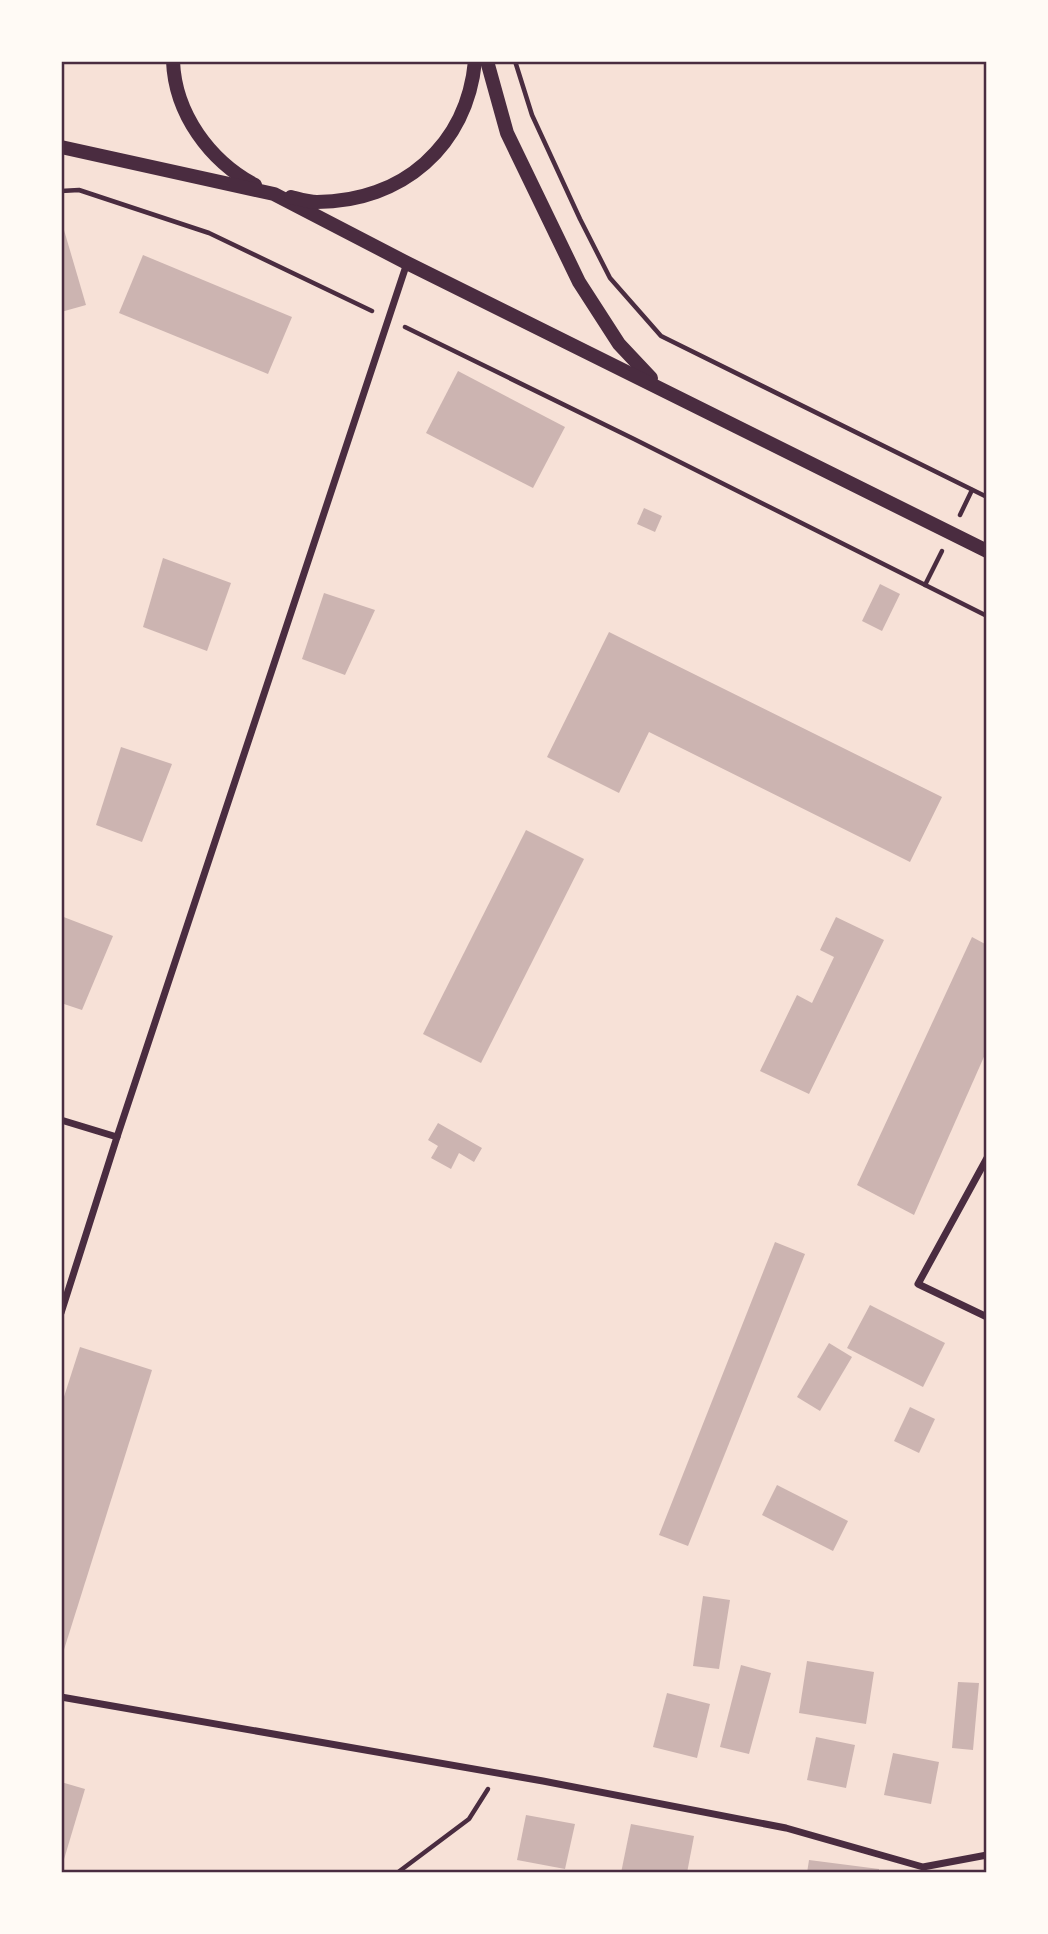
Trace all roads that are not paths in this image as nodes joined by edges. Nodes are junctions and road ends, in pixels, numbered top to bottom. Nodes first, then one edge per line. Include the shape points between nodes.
1 (173, 61) edge
2 (475, 61) edge
3 (487, 61) edge
4 (61, 147) edge
5 (274, 194) junction
6 (407, 263) junction
7 (660, 387) junction
8 (987, 551) edge
9 (61, 1120) edge
10 (117, 1137) junction
11 (987, 1158) edge
12 (61, 1313) edge
13 (987, 1317) edge
14 (61, 1697) edge
15 (987, 1855) edge

1 - 5 main road via 186,114 207,148 237,175
2 - 5 main road via 473,85 457,125 432,158 398,184 358,199 315,202
3 - 7 main road via 507,133 579,282 619,344
4 - 5 main road
5 - 6 main road
6 - 7 main road
6 - 10 street
7 - 8 main road
9 - 10 street
10 - 12 street
11 - 13 street via 918,1284
14 - 15 street via 786,1828 923,1867

